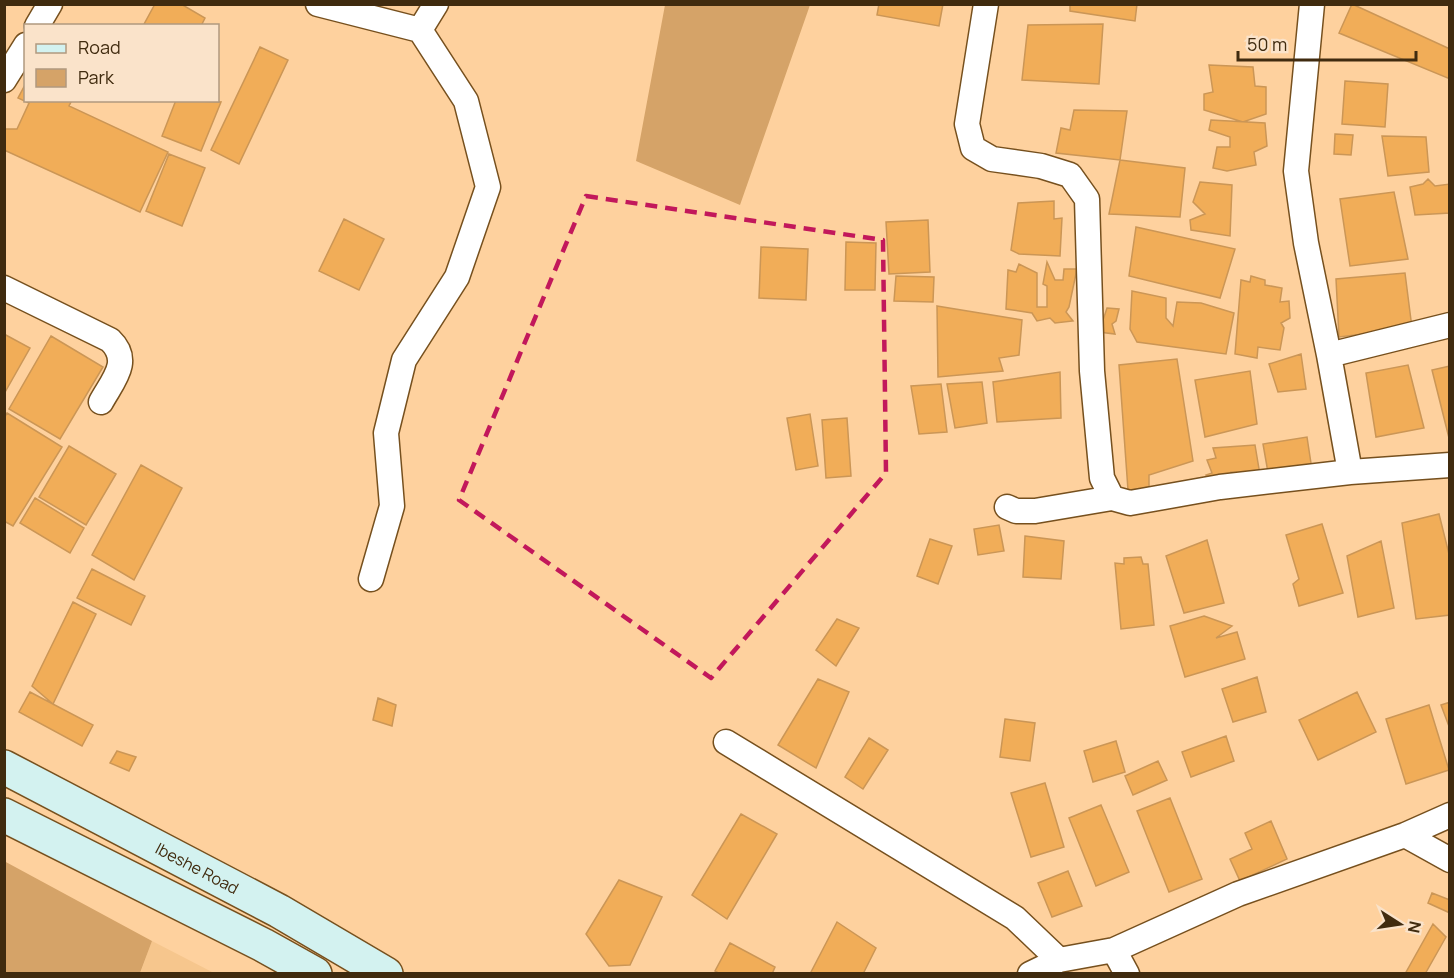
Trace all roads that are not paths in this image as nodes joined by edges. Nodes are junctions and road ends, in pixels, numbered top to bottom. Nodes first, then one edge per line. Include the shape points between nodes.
1 (50, 4) edge
2 (318, 4) edge
3 (436, 4) edge
4 (986, 4) edge
5 (1312, 4) edge
6 (39, 24) edge
7 (420, 30) junction
8 (24, 48) edge
9 (4, 80) edge
10 (4, 288) edge
11 (1449, 325) edge
12 (1329, 355) junction
13 (101, 402) dead end
14 (1449, 465) edge
15 (1350, 472) junction
16 (1112, 498) junction
17 (1007, 507) dead end
18 (371, 579) dead end
19 (726, 742) dead end
20 (4, 767) edge
21 (4, 815) edge
22 (1449, 815) edge
23 (1405, 835) junction
24 (1449, 860) edge
25 (1114, 950) junction
26 (1059, 960) junction
27 (315, 974) edge
28 (386, 974) edge
29 (1030, 974) edge
30 (1127, 974) edge

1 - 6 street
2 - 7 street
3 - 7 street
4 - 16 street via 967,124 973,148 992,159 1070,175 1087,199 1092,371 1102,478
5 - 12 street via 1296,171
7 - 18 street via 466,101 488,187 457,277 404,360 386,432 392,506
8 - 9 street
10 - 13 street via 111,340 120,349 122,363
11 - 12 street
12 - 15 street
14 - 15 street
15 - 16 street via 1220,487 1130,503
16 - 17 street via 1035,511
19 - 26 street via 1015,918
20 - 28 main road, Ibeshe Road via 279,911
21 - 27 main road
22 - 23 street
23 - 24 street
23 - 25 street via 1238,894
25 - 26 street
25 - 30 street
26 - 29 street

